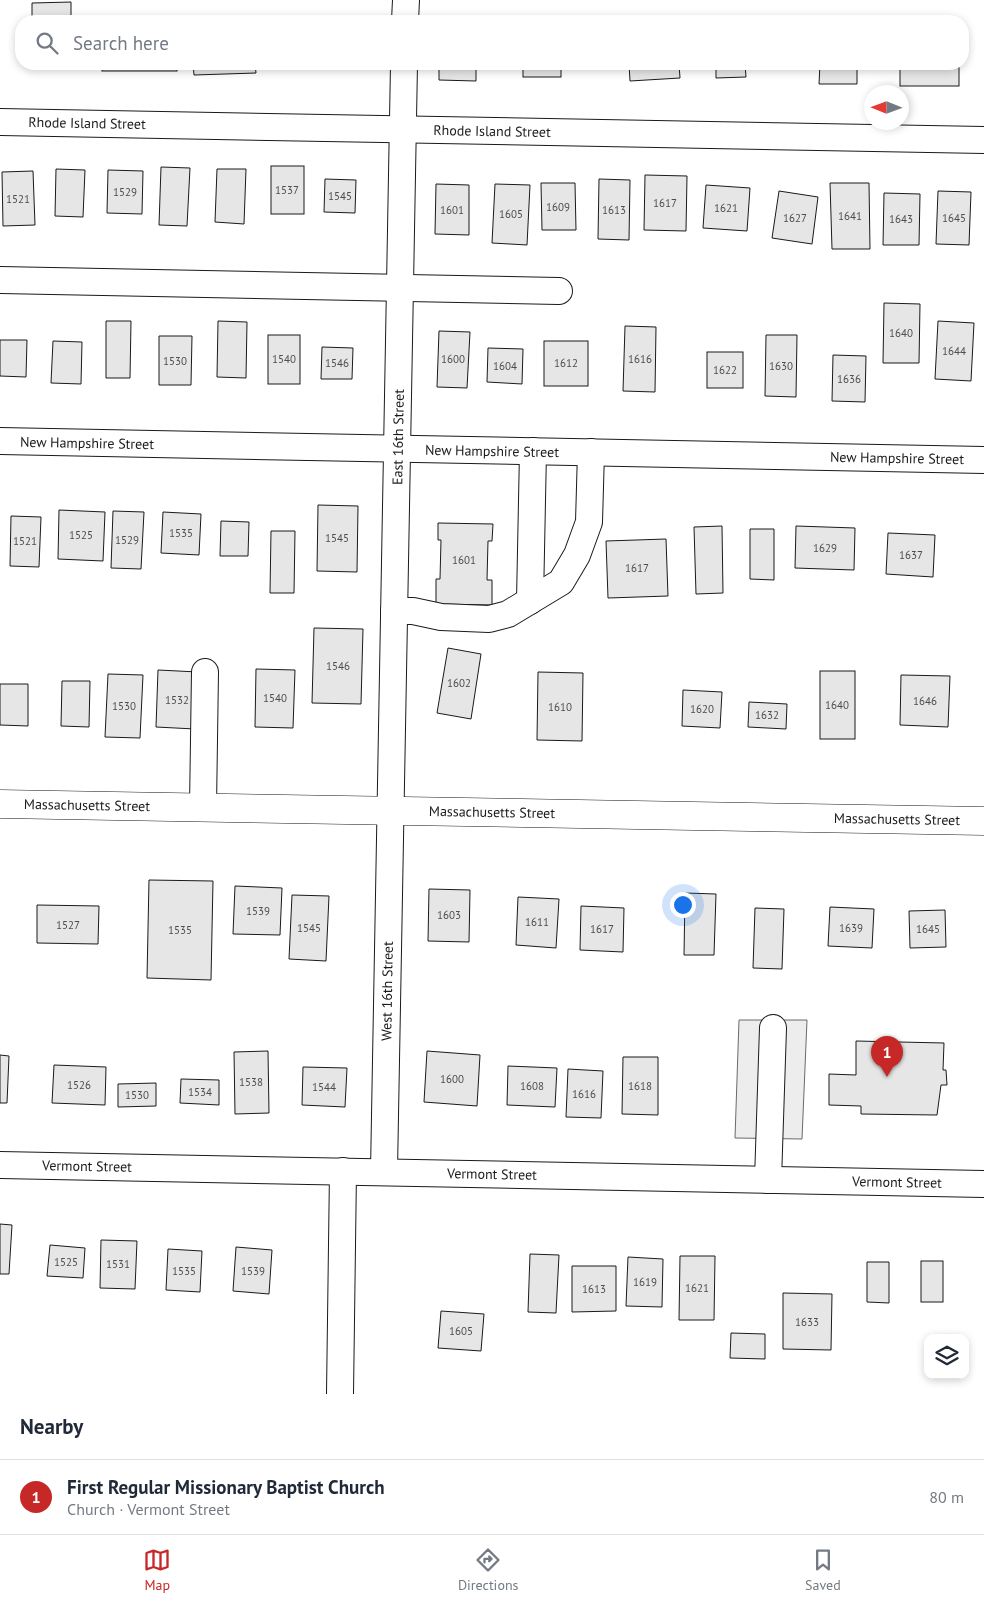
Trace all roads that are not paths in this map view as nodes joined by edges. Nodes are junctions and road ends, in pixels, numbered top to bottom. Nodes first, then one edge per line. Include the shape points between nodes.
1 (406, 0) edge
2 (405, 15) edge
3 (404, 70) edge
4 (0, 122) edge
5 (403, 129) junction
6 (984, 140) edge
7 (0, 280) edge
8 (401, 288) junction
9 (559, 291) dead end
10 (0, 441) edge
11 (398, 449) junction
12 (534, 451) junction
13 (590, 452) junction
14 (984, 460) edge
15 (530, 601) junction
16 (394, 611) junction
17 (205, 672) dead end
18 (0, 804) edge
19 (203, 807) junction
20 (390, 810) junction
21 (984, 821) edge
22 (773, 1028) dead end
23 (0, 1165) edge
24 (343, 1170) junction
25 (384, 1171) junction
26 (768, 1180) junction
27 (984, 1184) edge
28 (340, 1394) edge

1 - 2 street
3 - 5 street, East 16th Street
4 - 5 street, Rhode Island Street
5 - 6 street, Rhode Island Street
5 - 8 street, East 16th Street
7 - 8 street
8 - 9 street
8 - 11 street, East 16th Street
10 - 11 street, New Hampshire Street
11 - 12 street, New Hampshire Street
11 - 16 street, East 16th Street
12 - 13 street, New Hampshire Street
12 - 15 street
13 - 14 street, New Hampshire Street
13 - 15 street via 589,522 578,555 561,582
15 - 16 street via 508,614 489,618 441,617
16 - 20 street, East 16th Street
17 - 19 street
18 - 19 main road, Massachusetts Street
19 - 20 main road, Massachusetts Street
20 - 21 main road, Massachusetts Street
20 - 25 street, West 16th Street
22 - 26 street
23 - 24 street, Vermont Street
24 - 25 street, Vermont Street
24 - 28 street
25 - 26 street, Vermont Street
26 - 27 street, Vermont Street

